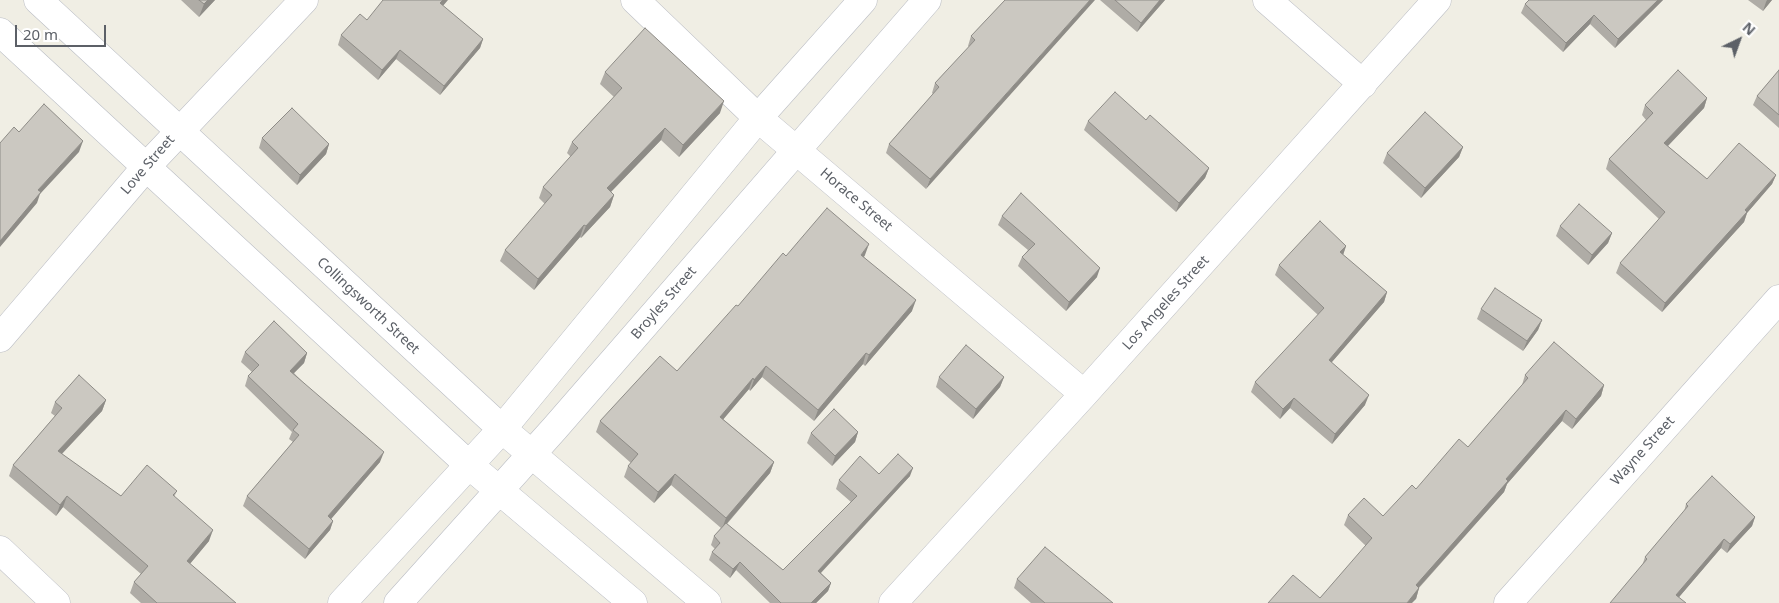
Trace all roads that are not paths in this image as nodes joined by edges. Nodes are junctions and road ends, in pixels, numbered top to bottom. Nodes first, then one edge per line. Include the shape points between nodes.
1 (38, 0) edge
2 (304, 0) edge
3 (635, 0) edge
4 (863, 0) edge
5 (927, 0) edge
6 (1267, 0) edge
7 (1437, 0) edge
8 (0, 32) edge
9 (1363, 84) junction
10 (758, 118) junction
11 (178, 131) junction
12 (797, 150) junction
13 (146, 167) junction
14 (1779, 299) edge
15 (0, 338) edge
16 (1084, 394) junction
17 (502, 429) junction
18 (532, 454) junction
19 (469, 465) junction
20 (499, 490) junction
21 (0, 550) edge
22 (56, 603) edge
23 (342, 603) edge
24 (398, 603) edge
25 (633, 603) edge
26 (707, 603) edge
27 (893, 603) edge
28 (1508, 603) edge

1 - 11 main road, Collingsworth Street
2 - 11 main road, Love Street
3 - 10 main road, Horace Street
4 - 10 main road
5 - 12 main road, Broyles Street
6 - 9 main road
7 - 9 main road, Los Angeles Street
8 - 13 main road
9 - 16 main road, Los Angeles Street
10 - 12 main road, Horace Street
10 - 17 main road
11 - 13 main road, Love Street
11 - 17 main road, Collingsworth Street
12 - 16 main road, Horace Street
12 - 18 main road, Broyles Street
13 - 15 main road, Love Street
13 - 19 main road
14 - 28 main road, Wayne Street
16 - 27 main road, Los Angeles Street
17 - 18 main road, Collingsworth Street
17 - 19 main road
18 - 20 main road, Broyles Street
18 - 26 main road, Collingsworth Street
19 - 20 main road
19 - 23 main road
20 - 24 main road, Broyles Street
20 - 25 main road
21 - 22 main road

